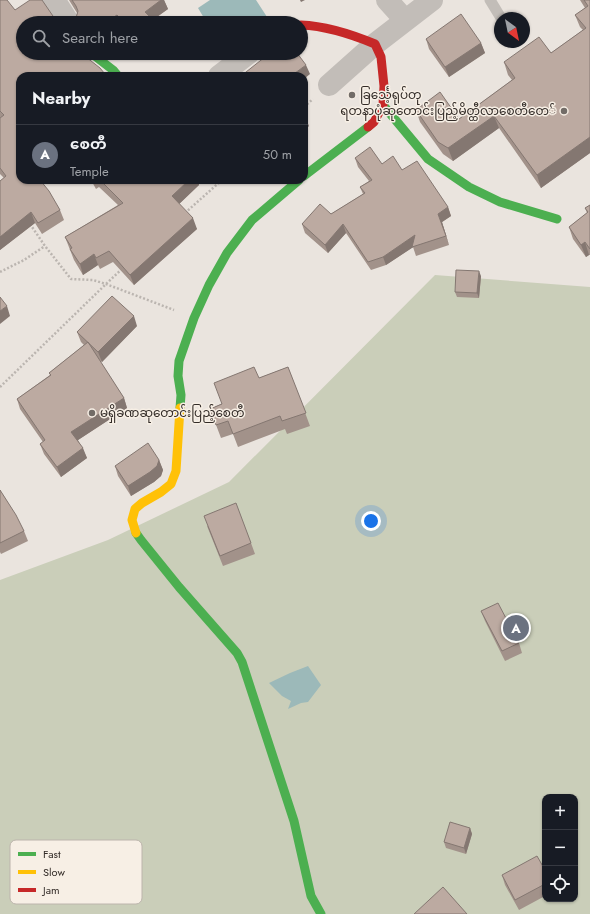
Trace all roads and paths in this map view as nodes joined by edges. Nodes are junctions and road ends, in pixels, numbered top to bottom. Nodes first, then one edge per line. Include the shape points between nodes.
1 (53, 0) edge
2 (387, 0) edge
3 (432, 0) edge
4 (490, 0) edge
5 (497, 12) edge
6 (65, 16) edge
7 (405, 20) junction
8 (308, 25) edge
9 (375, 44) junction
10 (100, 60) edge
11 (240, 60) edge
12 (115, 72) edge
13 (224, 72) edge
14 (329, 85) dead end
15 (383, 105) junction
16 (308, 173) edge
17 (217, 184) edge
18 (294, 184) edge
19 (181, 216) edge
20 (557, 219) dead end
21 (28, 222) edge
22 (45, 246) junction
23 (123, 268) edge
24 (0, 272) edge
25 (106, 284) junction
26 (194, 318) junction
27 (0, 388) edge
28 (321, 914) edge

1 - 6 street
2 - 7 street
3 - 7 street
4 - 5 lane
7 - 9 street
8 - 9 street via 340,30
9 - 14 street
9 - 15 street via 381,57
10 - 12 street
11 - 13 street
15 - 16 street via 374,122
15 - 20 street via 428,159 469,186 500,202
17 - 19 path
18 - 26 street via 252,220 227,253
21 - 22 path
22 - 24 path
22 - 25 path via 71,279 93,280
23 - 25 path
25 - 26 path
25 - 27 path
26 - 28 street via 179,361 181,395 176,471 171,484 135,509 132,520 141,540 242,662 294,820 311,896

